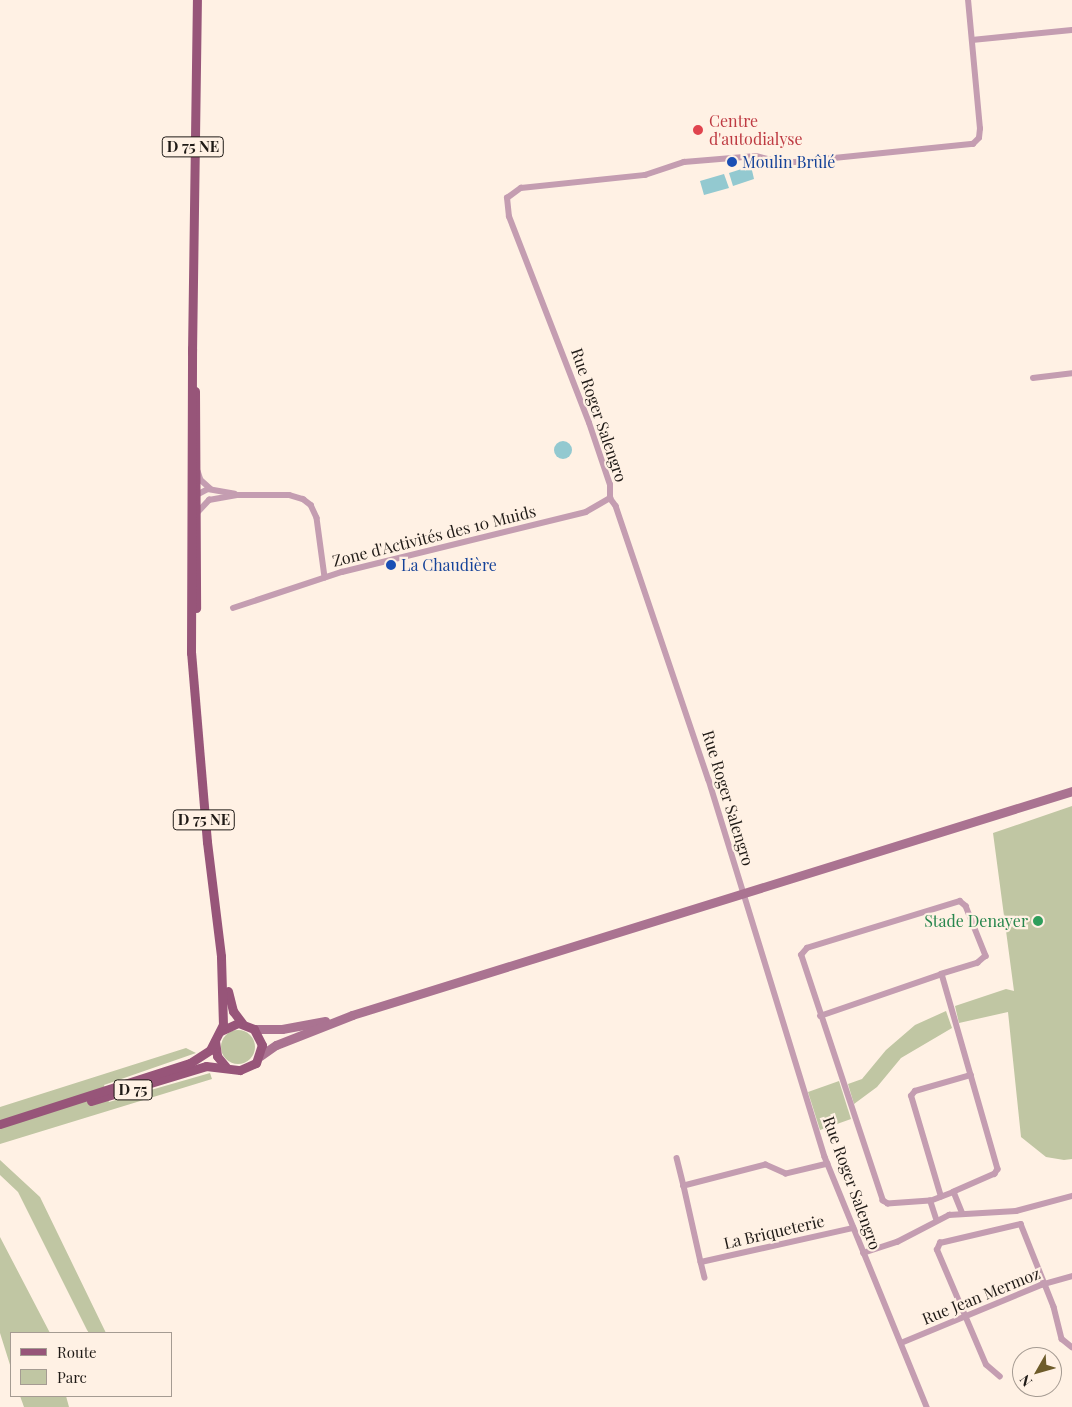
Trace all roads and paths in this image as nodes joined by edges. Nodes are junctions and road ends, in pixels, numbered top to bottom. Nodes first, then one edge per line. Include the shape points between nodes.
1 (197, 0) edge
2 (968, 0) edge
3 (1072, 30) edge
4 (972, 40) junction
5 (192, 348) junction
6 (1072, 373) edge
7 (1033, 378) dead end
8 (196, 464) junction
9 (189, 486) junction
10 (211, 489) junction
11 (196, 494) junction
12 (237, 495) junction
13 (610, 498) junction
14 (212, 499) junction
15 (189, 506) junction
16 (196, 515) junction
17 (325, 577) junction
18 (234, 608) dead end
19 (194, 683) junction
20 (1072, 791) edge
21 (743, 895) junction
22 (221, 956) junction
23 (942, 974) junction
24 (352, 1015) junction
25 (820, 1016) junction
26 (242, 1023) junction
27 (254, 1029) junction
28 (221, 1030) junction
29 (215, 1041) junction
30 (260, 1056) junction
31 (226, 1067) junction
32 (971, 1075) junction
33 (39, 1112) junction
34 (0, 1124) edge
35 (677, 1158) dead end
36 (828, 1164) junction
37 (684, 1186) junction
38 (954, 1192) junction
39 (1072, 1196) edge
40 (941, 1197) junction
41 (930, 1201) junction
42 (962, 1212) junction
43 (936, 1220) junction
44 (853, 1228) junction
45 (863, 1253) junction
46 (701, 1262) junction
47 (1072, 1276) edge
48 (705, 1278) dead end
49 (1044, 1284) junction
50 (965, 1317) junction
51 (901, 1343) junction
52 (1072, 1346) edge
53 (1000, 1377) dead end
54 (927, 1407) edge

1 - 5 main road, D 75 NE
2 - 4 street
3 - 4 street
4 - 13 street, Rue Roger Salengro via 980,129 979,138 970,145 786,163 756,156 684,162 646,175 524,187 507,198 509,217 589,423 611,488
5 - 8 main road, D 75 NE
5 - 9 main road, D 75 NE
6 - 7 street
8 - 10 street via 201,480
8 - 11 main road, D 75 NE
9 - 11 street
9 - 15 main road, D 75 NE
10 - 11 street
10 - 12 street
11 - 14 street
11 - 15 street
11 - 16 main road, D 75 NE
12 - 14 street
12 - 17 street via 289,495 308,503 318,521
13 - 17 street, Zone d'Activités des 10 Muids via 586,512
13 - 21 street, Rue Roger Salengro via 616,506 673,673
14 - 16 street via 202,505
15 - 19 main road, D 75 NE
16 - 19 main road, D 75 NE
17 - 18 street, Zone d'Activités des 10 Muids
19 - 22 main road, D 75 NE via 206,842
20 - 21 main road
21 - 24 main road
21 - 36 street, Rue Roger Salengro
22 - 26 main road, D 75 NE via 231,1005
22 - 28 main road, D 75 NE via 224,1004
23 - 25 street
23 - 25 street via 978,963 986,956 966,906 960,901 805,949 802,959
23 - 32 street
24 - 27 main road via 282,1030
24 - 30 main road via 279,1043
25 - 41 street via 883,1200 888,1204
26 - 27 main road
26 - 28 main road
27 - 30 main road via 262,1041
28 - 29 main road
29 - 31 main road via 216,1056
29 - 33 main road, D 75 via 205,1054 184,1065
30 - 31 main road via 246,1069
31 - 33 main road, D 75 via 206,1066 131,1091
32 - 38 street via 998,1171
32 - 40 street via 915,1091 911,1096
33 - 34 main road, D 75
35 - 37 street
36 - 37 street via 786,1174 766,1166
36 - 44 street, Rue Roger Salengro
37 - 46 street
38 - 40 street
38 - 42 street
39 - 42 street via 1016,1211
40 - 41 street
41 - 43 street
42 - 43 street
43 - 45 street via 897,1242
44 - 45 street, Rue Roger Salengro
44 - 46 street, La Briqueterie
45 - 51 street, Rue Roger Salengro
46 - 48 street
47 - 49 street, Rue Jean Mermoz
49 - 50 street, Rue Jean Mermoz
49 - 50 street via 1019,1223 940,1243 937,1250
49 - 52 street via 1062,1339
50 - 51 street, Rue Jean Mermoz
50 - 53 street via 986,1365
51 - 54 street, Rue Roger Salengro

